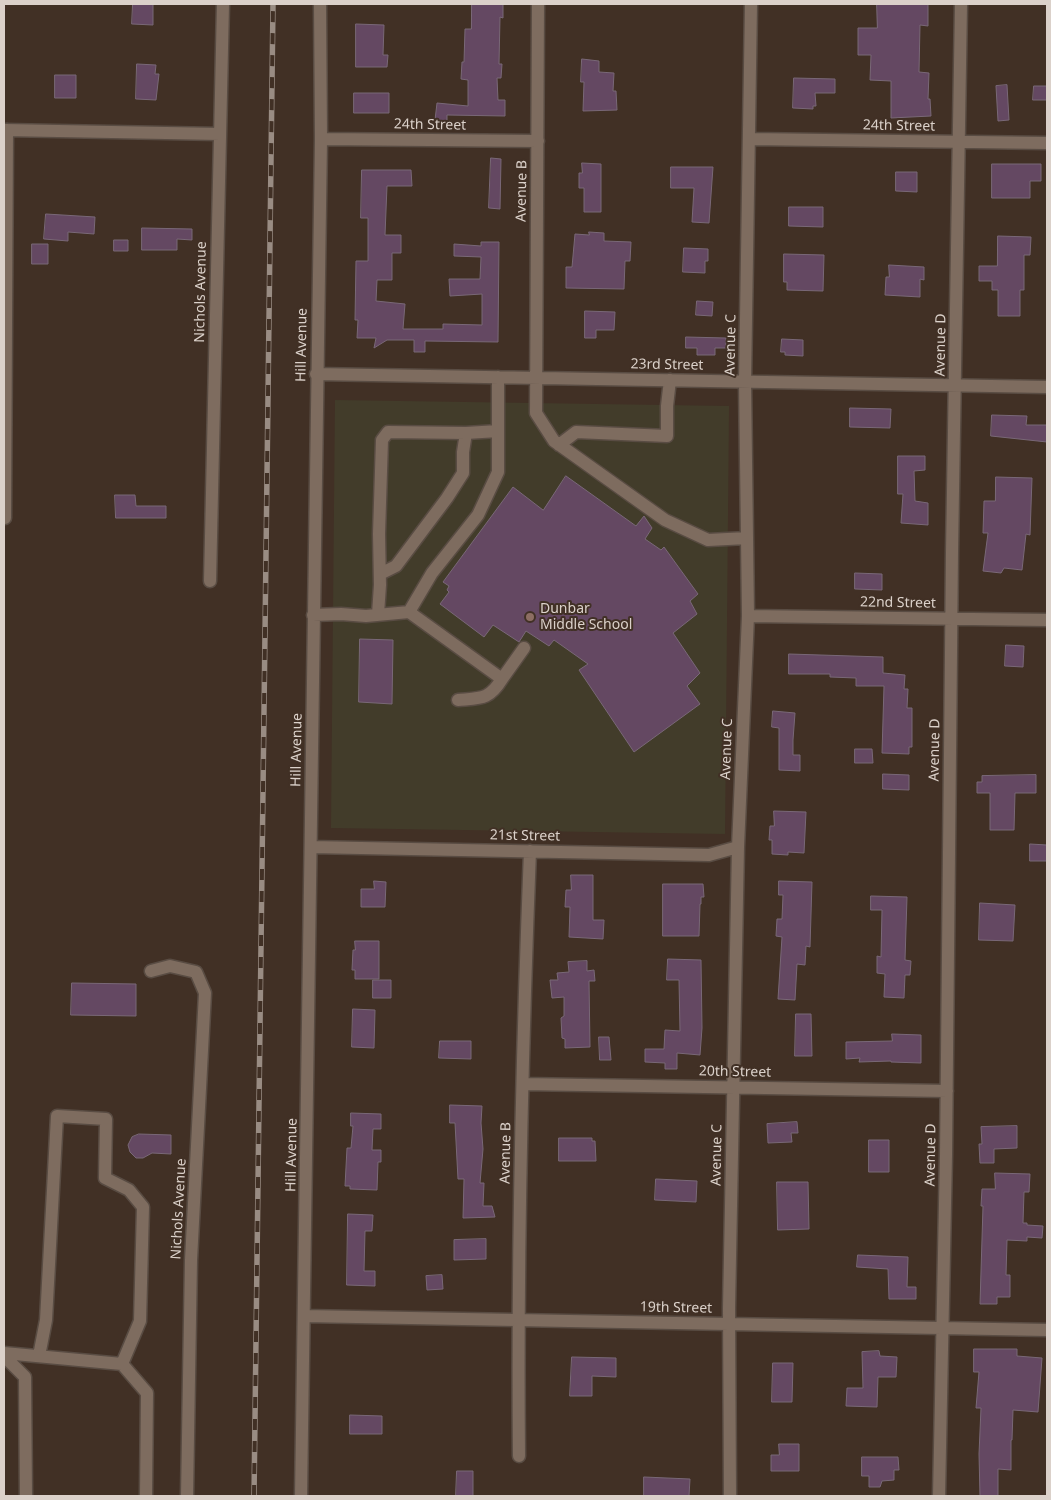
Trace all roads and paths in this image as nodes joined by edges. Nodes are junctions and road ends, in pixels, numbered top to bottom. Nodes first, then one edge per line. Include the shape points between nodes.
1 (223, 4) edge
2 (320, 4) edge
3 (538, 4) edge
4 (751, 4) edge
5 (961, 4) edge
6 (6, 130) edge
7 (220, 134) junction
8 (321, 139) junction
9 (750, 139) junction
10 (538, 141) junction
11 (959, 142) junction
12 (1047, 143) edge
13 (316, 374) junction
14 (498, 377) junction
15 (536, 378) junction
16 (670, 380) junction
17 (745, 382) junction
18 (955, 386) junction
19 (1047, 387) edge
20 (498, 431) junction
21 (466, 433) junction
22 (559, 445) junction
23 (5, 518) edge
24 (747, 538) junction
25 (380, 574) junction
26 (210, 581) dead end
27 (409, 612) junction
28 (378, 614) junction
29 (314, 615) junction
30 (748, 616) junction
31 (951, 619) junction
32 (1047, 620) edge
33 (524, 648) dead end
34 (502, 679) junction
35 (458, 700) dead end
36 (311, 847) junction
37 (738, 848) junction
38 (530, 851) junction
39 (151, 971) dead end
40 (523, 1084) junction
41 (733, 1087) junction
42 (947, 1091) junction
43 (304, 1316) junction
44 (518, 1320) junction
45 (729, 1324) junction
46 (943, 1327) junction
47 (1047, 1330) edge
48 (4, 1355) edge
49 (38, 1356) junction
50 (122, 1364) junction
51 (519, 1456) dead end
52 (26, 1496) edge
53 (146, 1496) edge
54 (187, 1496) edge
55 (301, 1496) edge
56 (730, 1496) edge
57 (940, 1496) edge

1 - 7 street, Nichols Avenue
2 - 8 street, Hill Avenue
3 - 10 street, Avenue B
4 - 9 street, Avenue C
5 - 11 street, Avenue D
6 - 7 street
6 - 23 street
7 - 26 street, Nichols Avenue
8 - 10 street, 24th Street
8 - 13 street, Hill Avenue
9 - 11 street, 24th Street
9 - 17 street, Avenue C
10 - 15 street, Avenue B
11 - 12 street, 24th Street
11 - 18 street, Avenue D
13 - 14 street, 23rd Street
13 - 29 street, Hill Avenue
14 - 15 street, 23rd Street
14 - 20 street
15 - 16 street, 23rd Street
15 - 22 street, Avenue B via 536,413
16 - 17 street, 23rd Street
16 - 22 street via 667,436 576,432
17 - 18 street, 23rd Street
17 - 24 street, Avenue C
18 - 19 street, 23rd Street
18 - 31 street, Avenue D
20 - 21 street
20 - 27 street via 498,472 478,515 432,573
21 - 25 street via 463,473 396,566
21 - 25 street via 388,432 382,440 378,534
22 - 24 street, Avenue B via 665,520 708,540
24 - 30 street, Avenue C
25 - 28 street
27 - 28 street
27 - 34 street
28 - 29 street
29 - 36 street, Hill Avenue
30 - 31 street, 22nd Street
30 - 37 street, Avenue C
31 - 32 street, 22nd Street
31 - 42 street, Avenue D
33 - 34 street
34 - 35 street via 494,692 480,698
36 - 38 street, 21st Street
36 - 43 street, Hill Avenue
37 - 38 street, 21st Street via 709,854
37 - 41 street, Avenue C
38 - 40 street, Avenue B
39 - 54 street, Nichols Avenue via 170,966 196,972 206,993 191,1260
40 - 41 street, 20th Street
40 - 44 street, Avenue B
41 - 42 street, 20th Street
41 - 45 street, Avenue C
42 - 46 street, Avenue D
43 - 44 street, 19th Street
43 - 55 street, Hill Avenue
44 - 45 street, 19th Street
44 - 51 street, Avenue B
45 - 46 street, 19th Street
45 - 56 street, Avenue C
46 - 47 street, 19th Street
46 - 57 street, Avenue D
48 - 49 street
48 - 52 street via 26,1377
49 - 50 street
49 - 50 street via 46,1320 56,1116 106,1119 105,1178 129,1190 143,1207 140,1321
50 - 53 street via 147,1393

